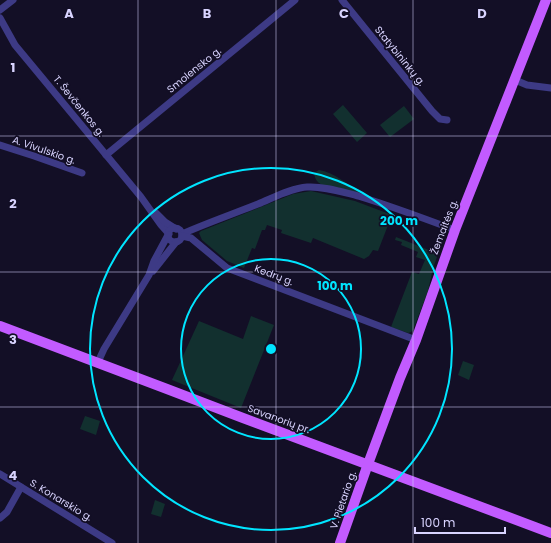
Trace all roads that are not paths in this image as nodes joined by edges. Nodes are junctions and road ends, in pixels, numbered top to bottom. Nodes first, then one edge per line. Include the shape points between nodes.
1 (14, 0) edge
2 (295, 0) edge
3 (342, 0) edge
4 (546, 0) edge
5 (0, 10) edge
6 (0, 18) edge
7 (515, 80) junction
8 (551, 88) edge
9 (447, 120) dead end
10 (0, 145) edge
11 (106, 155) junction
12 (82, 173) dead end
13 (148, 205) junction
14 (205, 224) junction
15 (455, 230) junction
16 (180, 232) junction
17 (169, 234) junction
18 (176, 242) junction
19 (199, 244) junction
20 (149, 275) junction
21 (0, 326) edge
22 (416, 340) junction
23 (98, 362) junction
24 (368, 464) junction
25 (0, 474) edge
26 (21, 487) junction
27 (0, 518) edge
28 (551, 533) edge
29 (112, 543) edge
30 (340, 543) edge

1 - 5 street
2 - 11 street, Smolensko g.
3 - 9 street, Statybininkų g. via 432,111 440,119
4 - 7 main road, Žemaitės g.
6 - 11 street, T. Ševčenkos g. via 15,45
7 - 8 street via 527,85
7 - 15 main road, Žemaitės g.
10 - 12 street, A. Vivulskio g.
11 - 13 street, T. Ševčenkos g.
13 - 16 street, T. Ševčenkos g. via 165,222
13 - 17 street, T. Ševčenkos g.
14 - 15 street via 293,190 319,187 386,204
14 - 16 street
14 - 19 street via 197,233
15 - 22 main road, Žemaitės g.
16 - 17 street via 172,229
16 - 18 street via 181,239
16 - 19 street, Kedrų g.
17 - 18 street via 171,241
17 - 20 street
18 - 19 street
18 - 20 street
19 - 22 street, Kedrų g. via 228,268
20 - 23 street
21 - 23 main road, Savanorių pr.
22 - 24 main road, Žemaitės g.
23 - 24 main road, Savanorių pr.
24 - 28 main road, Savanorių pr.
24 - 30 main road, V. Pietario g.
25 - 26 street, S. Konarskio g.
26 - 27 street via 7,512
26 - 29 street, S. Konarskio g.

